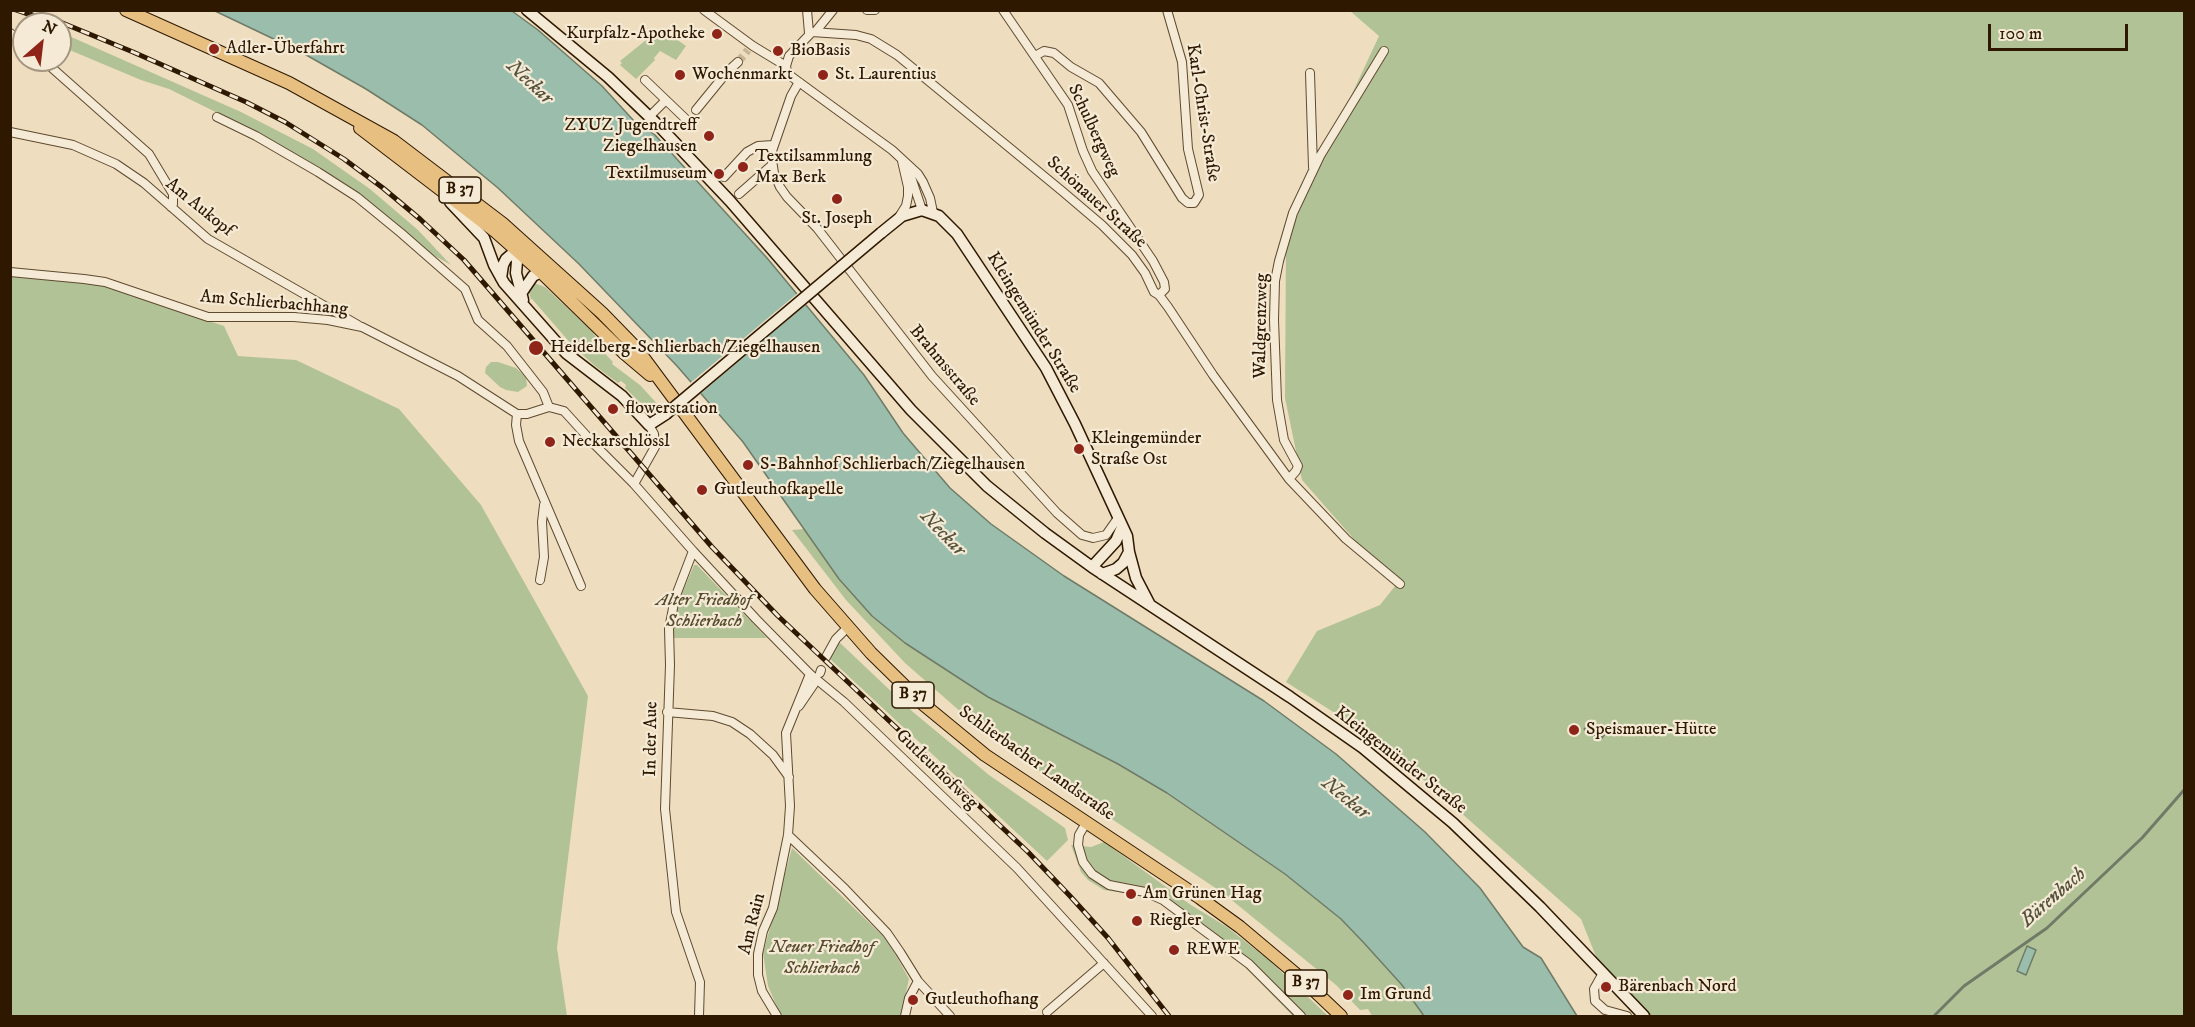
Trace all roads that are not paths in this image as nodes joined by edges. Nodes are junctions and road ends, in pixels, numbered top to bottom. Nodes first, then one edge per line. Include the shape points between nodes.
1 (126, 10) edge
2 (528, 10) edge
3 (704, 10) edge
4 (807, 10) edge
5 (833, 10) edge
6 (867, 10) edge
7 (874, 10) edge
8 (1003, 10) edge
9 (1167, 10) edge
10 (812, 32) junction
11 (1384, 51) dead end
12 (1035, 56) junction
13 (738, 62) tunnel mouth
14 (786, 66) junction
15 (57, 72) edge
16 (1310, 74) dead end
17 (645, 80) dead end
18 (799, 82) junction
19 (666, 100) junction
20 (338, 110) junction
21 (696, 110) dead end
22 (650, 116) junction
23 (217, 117) dead end
24 (693, 125) dead end
25 (10, 132) edge
26 (773, 145) junction
27 (902, 161) junction
28 (772, 165) junction
29 (1313, 172) junction
30 (724, 177) dead end
31 (444, 192) junction
32 (739, 194) dead end
33 (171, 207) junction
34 (927, 211) junction
35 (897, 220) junction
36 (521, 246) junction
37 (10, 272) edge
38 (541, 272) junction
39 (501, 278) junction
40 (1159, 295) junction
41 (522, 299) junction
42 (362, 327) junction
43 (663, 385) junction
44 (549, 407) junction
45 (517, 414) junction
46 (649, 425) junction
47 (1289, 479) junction
48 (634, 484) junction
49 (544, 503) junction
50 (1120, 523) junction
51 (693, 551) junction
52 (1129, 552) junction
53 (1092, 567) junction
54 (1102, 574) junction
55 (540, 580) dead end
56 (1400, 584) dead end
57 (581, 586) dead end
58 (1151, 606) junction
59 (848, 628) junction
60 (826, 657) dead end
61 (810, 674) junction
62 (814, 684) dead end
63 (795, 708) junction
64 (667, 712) junction
65 (789, 777) junction
66 (1086, 823) junction
67 (788, 835) junction
68 (1104, 963) junction
69 (1603, 973) junction
70 (918, 981) junction
71 (1047, 1012) dead end
72 (699, 1017) edge
73 (777, 1017) edge
74 (905, 1017) edge
75 (950, 1017) edge
76 (1152, 1017) edge
77 (1301, 1017) edge
78 (1341, 1017) edge
79 (1627, 1017) edge
80 (1644, 1017) edge

1 - 20 main road, Schlierbacher Landstraße / B 37 via 269,73
2 - 22 main road, Kleingemünder Straße
3 - 14 street, Kleingemünder Straße via 749,47
4 - 10 street
5 - 10 street
6 - 7 street
8 - 12 street, Schulbergweg
9 - 12 street, Karl-Christ-Straße via 1182,62 1188,149 1199,195 1194,203 1184,201 1141,132 1099,83 1054,53 1044,51
10 - 14 street via 789,56
10 - 40 street, Schönauer Straße via 863,37 897,55 1102,225 1132,255
11 - 29 street, Waldgrenzweg
12 - 40 street, Schulbergweg via 1068,105 1092,171 1162,278 1165,287
13 - 21 street
14 - 18 street, Kleingemünder Straße via 788,74
15 - 33 street via 149,154 173,194
16 - 29 street, Waldgrenzweg
17 - 19 street
18 - 26 street, Brahmsstraße
18 - 27 street, Kleingemünder Straße
19 - 22 street
19 - 24 street
20 - 31 main road, Schlierbacher Landstraße / B 37
20 - 36 main road, Schlierbacher Landstraße / B 37 via 394,141 484,209
22 - 53 main road, Kleingemünder Straße via 725,195 934,434 1009,504
23 - 44 street via 318,172 401,233 465,289 481,324 507,346 543,392
25 - 33 street, Am Aukopf via 96,154 138,179
26 - 28 street, Brahmsstraße
26 - 30 street via 747,152
27 - 34 street, Kleingemünder Straße
27 - 35 street via 908,196
28 - 32 street
28 - 50 street, Brahmsstraße via 787,197 820,233 902,340 1034,490 1087,537 1100,538
29 - 47 street, Waldgrenzweg via 1288,228 1275,290 1279,412 1284,440 1298,466
31 - 36 main road, Schlierbacher Landstraße / B 37
31 - 39 main road via 480,232
33 - 42 street, Am Aukopf via 218,246
34 - 35 main road
34 - 50 main road, Kleingemünder Straße via 957,234 1046,368
35 - 46 main road, bridge
36 - 38 main road, Schlierbacher Landstraße / B 37
36 - 39 main road via 506,259
36 - 41 main road via 516,273
36 - 43 main road, Schlierbacher Landstraße / B 37 via 602,313 637,349
37 - 42 street, Am Schlierbachhang via 105,282 208,317 294,317
38 - 41 main road via 533,276
38 - 43 main road, Schlierbacher Landstraße / B 37 via 624,353
39 - 41 main road
40 - 47 street, Schönauer Straße
41 - 46 main road via 566,353 622,396
42 - 45 street, Am Schlierbachhang via 458,376
43 - 59 main road, Schlierbacher Landstraße / B 37
44 - 45 street
44 - 48 street via 566,412
45 - 49 street via 517,435
46 - 48 street via 655,447
47 - 56 street, Schönauer Straße via 1346,539
48 - 51 street
49 - 55 street via 544,563
49 - 57 street
50 - 52 main road, Kleingemünder Straße
50 - 53 main road via 1116,541
51 - 61 street, Gutleuthofweg
51 - 64 street, In der Aue via 669,625
52 - 54 main road via 1116,569
52 - 58 main road, Kleingemünder Straße via 1136,578
53 - 54 main road, Kleingemünder Straße
54 - 58 main road, Kleingemünder Straße
58 - 69 main road, Kleingemünder Straße via 1298,702 1379,762 1453,823
59 - 60 street
59 - 66 main road, Schlierbacher Landstraße / B 37 via 923,704 971,744
61 - 63 street
61 - 68 street, Gutleuthofweg via 1017,868
62 - 63 street
63 - 65 street, Am Rain via 786,733
64 - 65 street via 713,716 732,722 772,755
64 - 72 street, In der Aue via 665,809 676,912 700,982
65 - 67 street, Am Rain
66 - 77 street via 1078,845 1092,874 1109,885 1163,900 1249,964
66 - 78 main road, Schlierbacher Landstraße / B 37 via 1240,927
67 - 70 street via 887,933
67 - 73 street, Am Rain via 758,954 760,983
68 - 71 street
68 - 76 street, Gutleuthofweg
69 - 79 street via 1594,989 1595,1001 1605,1010
69 - 80 main road, Kleingemünder Straße
70 - 74 street
70 - 75 street

